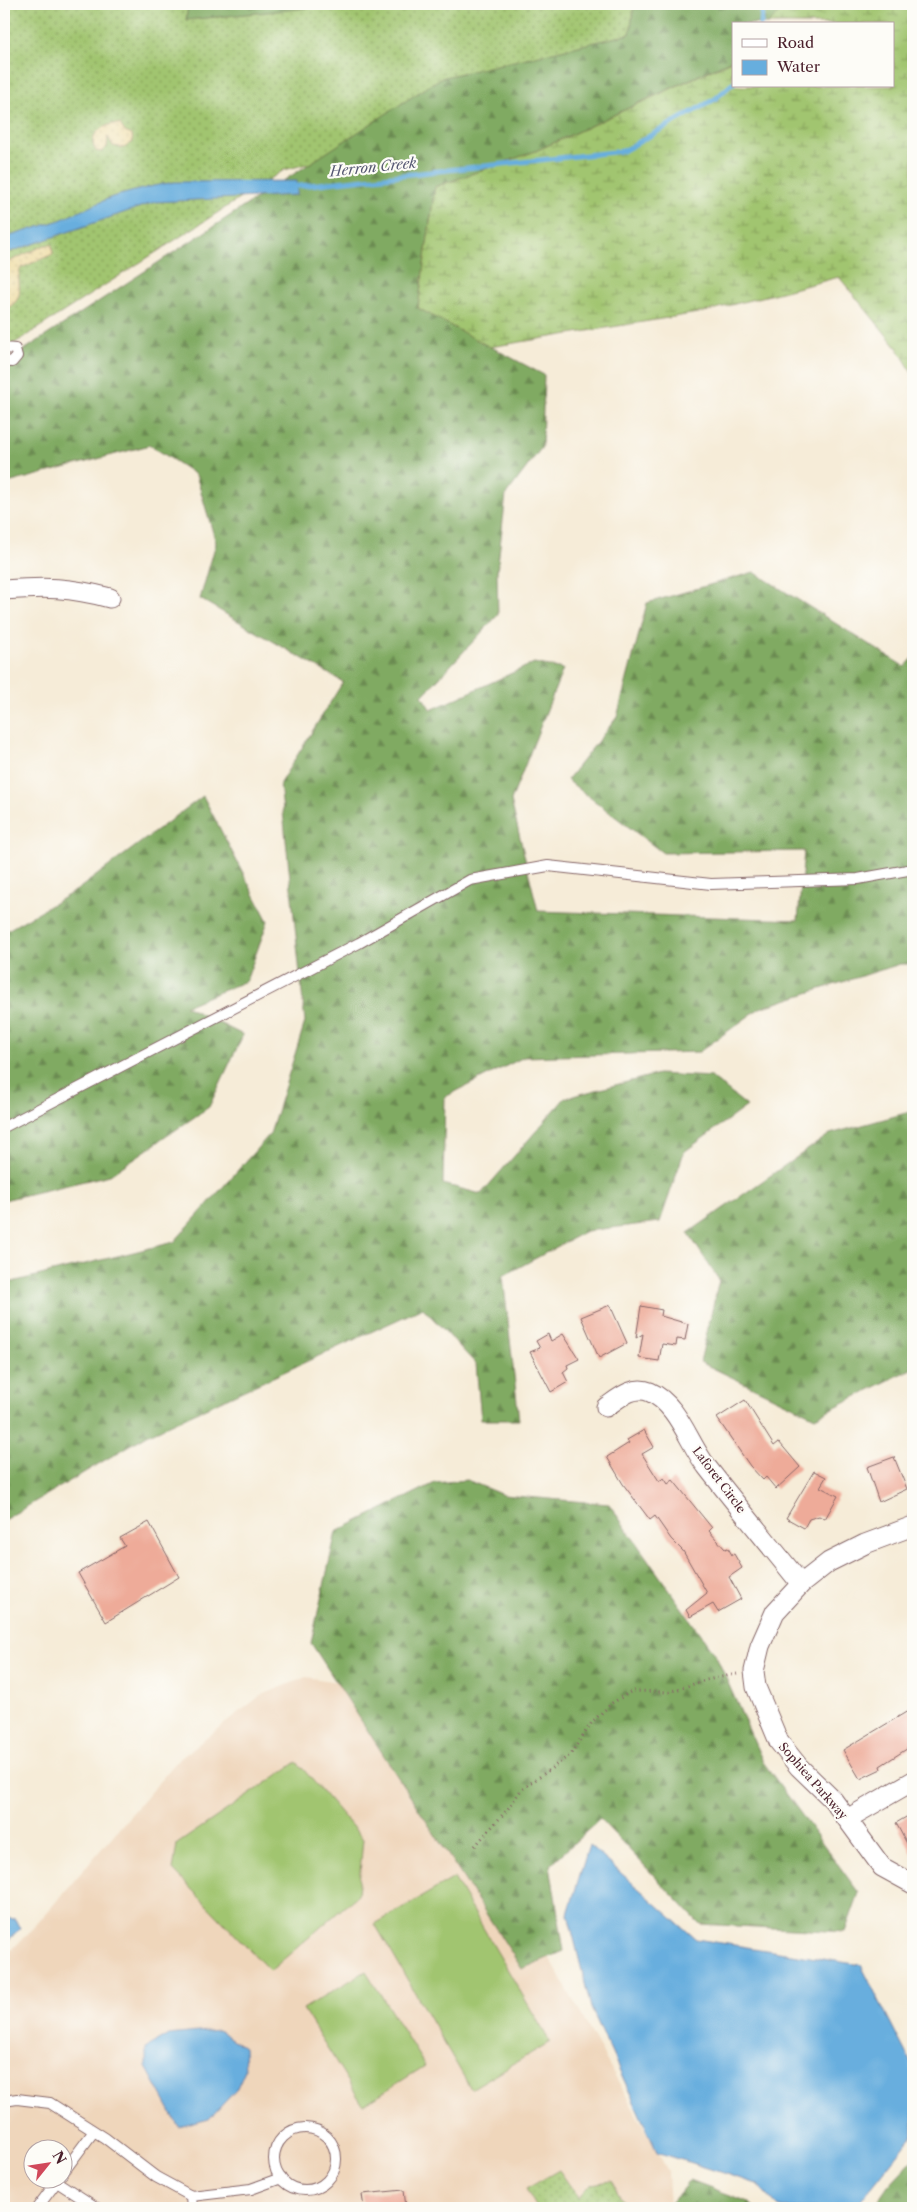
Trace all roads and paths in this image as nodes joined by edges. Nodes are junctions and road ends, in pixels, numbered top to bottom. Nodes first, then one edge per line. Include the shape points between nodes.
1 (4, 348) edge
2 (4, 361) edge
3 (4, 590) edge
4 (110, 598) dead end
5 (913, 869) edge
6 (4, 1127) edge
7 (606, 1407) dead end
8 (913, 1526) edge
9 (801, 1584) junction
10 (754, 1671) junction
11 (913, 1781) edge
12 (847, 1819) junction
13 (475, 1846) dead end
14 (913, 1884) edge
15 (4, 2101) edge
16 (94, 2131) junction
17 (72, 2161) edge
18 (281, 2178) junction
19 (72, 2188) edge
20 (50, 2190) edge
21 (191, 2196) junction
22 (37, 2208) edge
23 (97, 2208) edge
24 (192, 2208) edge

1 - 2 lane via 15,349 17,356 12,362
3 - 4 street via 52,587
5 - 6 lane via 858,879 711,884 548,866 470,880 359,943
7 - 9 street, Laforet Circle via 638,1389 662,1400 706,1466
8 - 9 street, Sophiea Parkway via 829,1562
9 - 10 street, Sophiea Parkway via 775,1612 760,1646
10 - 12 street, Sophiea Parkway via 756,1687 772,1732 799,1768 833,1800
10 - 13 path via 706,1680 669,1692 632,1691 612,1703 592,1722 570,1755 521,1790
11 - 12 street
12 - 14 street, Sophiea Parkway via 882,1867
15 - 16 lane via 17,2098 50,2103
16 - 17 lane
16 - 21 lane via 156,2177
18 - 18 lane via 274,2159 276,2148 286,2135 294,2130 308,2129 325,2135 334,2148 336,2159 335,2169 327,2182 308,2191 295,2189
18 - 21 lane via 251,2189
19 - 23 lane
20 - 22 lane
21 - 24 lane

